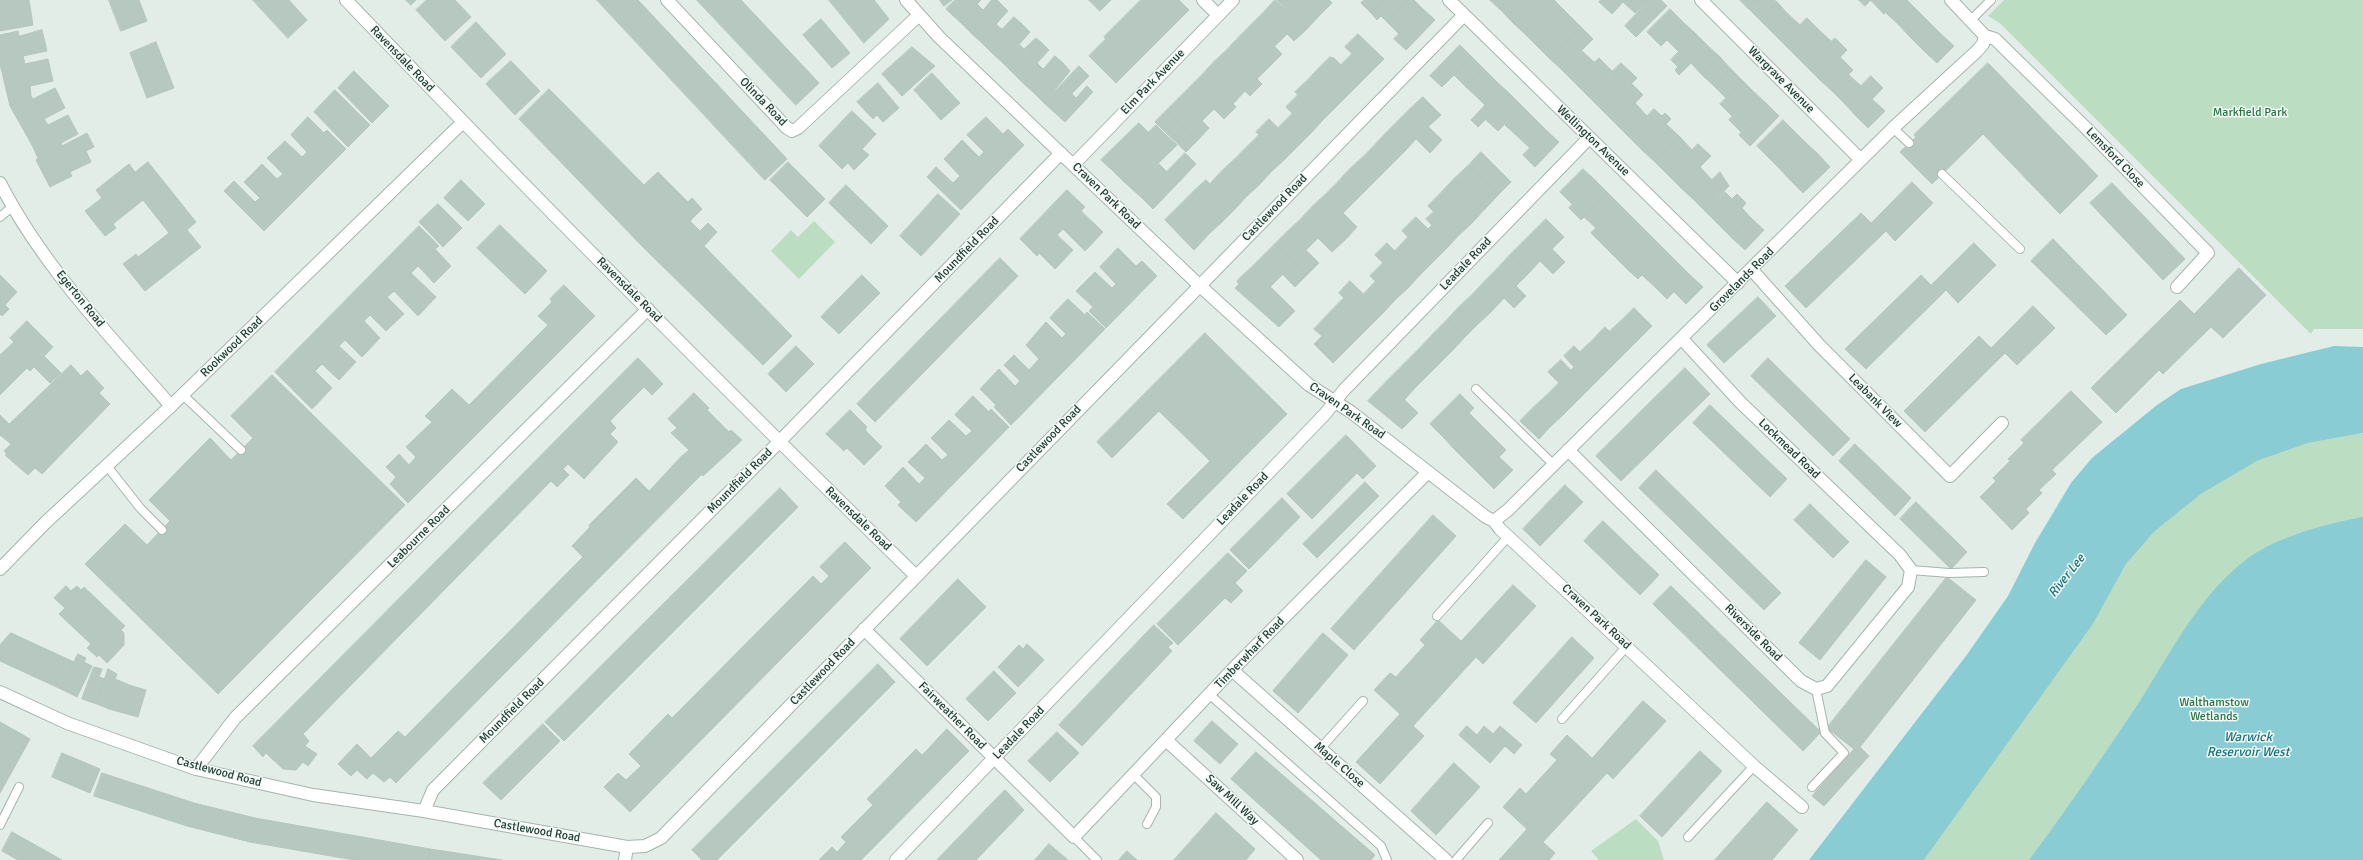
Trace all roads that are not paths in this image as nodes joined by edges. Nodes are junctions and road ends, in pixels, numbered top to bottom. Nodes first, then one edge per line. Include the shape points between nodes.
1 (346, 0) edge
2 (667, 0) edge
3 (906, 0) edge
4 (1203, 0) edge
5 (1233, 0) edge
6 (1449, 0) edge
7 (1701, 0) edge
8 (1952, 0) edge
9 (1991, 0) edge
10 (919, 15) junction
11 (1218, 15) junction
12 (1464, 15) junction
13 (1971, 20) junction
14 (1985, 36) junction
15 (463, 122) junction
16 (1893, 128) junction
17 (1589, 138) junction
18 (1909, 143) dead end
19 (1061, 153) junction
20 (1861, 160) junction
21 (1072, 165) junction
22 (1942, 174) dead end
23 (0, 183) edge
24 (13, 206) junction
25 (0, 217) edge
26 (2020, 249) dead end
27 (1752, 270) junction
28 (1738, 282) junction
29 (1199, 285) junction
30 (2177, 287) dead end
31 (648, 309) junction
32 (1682, 339) junction
33 (1476, 389) dead end
34 (183, 395) junction
35 (1334, 402) junction
36 (171, 406) junction
37 (2002, 423) dead end
38 (779, 442) junction
39 (241, 450) dead end
40 (1568, 450) junction
41 (1553, 464) junction
42 (107, 466) junction
43 (1428, 472) junction
44 (1494, 521) junction
45 (162, 530) dead end
46 (1508, 537) junction
47 (0, 569) edge
48 (1911, 570) junction
49 (1984, 572) dead end
50 (916, 576) junction
51 (1437, 616) dead end
52 (864, 629) junction
53 (1628, 646) junction
54 (1232, 670) junction
55 (1816, 690) junction
56 (0, 692) edge
57 (1209, 694) junction
58 (1363, 701) dead end
59 (1562, 719) dead end
60 (1166, 740) junction
61 (1320, 749) junction
62 (994, 758) junction
63 (1754, 766) junction
64 (196, 768) junction
65 (1133, 774) junction
66 (19, 787) dead end
67 (1812, 787) dead end
68 (1802, 807) dead end
69 (424, 811) junction
70 (1488, 823) dead end
71 (1147, 824) dead end
72 (0, 826) edge
73 (1074, 837) junction
74 (1688, 837) dead end
75 (627, 847) junction
76 (1292, 858) edge
77 (625, 860) edge
78 (896, 860) edge
79 (1097, 860) edge
80 (1387, 860) edge
81 (1446, 860) edge
82 (1456, 860) edge

1 - 15 street, Ravensdale Road
2 - 10 street, Olinda Road via 787,128 792,130 798,128
3 - 10 street, Craven Park Road
4 - 11 street
5 - 11 street, Elm Park Avenue
6 - 12 street, Wellington Avenue
7 - 20 street, Wargrave Avenue
8 - 13 street
9 - 13 lane
10 - 19 street, Craven Park Road
11 - 21 street, Elm Park Avenue
12 - 17 street, Wellington Avenue
12 - 29 street, Castlewood Road
13 - 14 street
14 - 16 street, Grovelands Road via 1977,51
14 - 30 street, Lemsford Close via 1996,39 2208,253
15 - 31 street, Ravensdale Road
15 - 34 street, Rookwood Road
16 - 18 lane
16 - 20 street, Grovelands Road
17 - 28 street, Wellington Avenue
17 - 35 street, Leadale Road
19 - 21 street, Craven Park Road
19 - 38 street, Moundfield Road
20 - 27 street, Grovelands Road
21 - 29 street, Craven Park Road
22 - 26 lane
23 - 24 street, Egerton Road
24 - 25 lane
24 - 36 street, Egerton Road via 40,249 87,310
27 - 28 street, Grovelands Road
27 - 37 street, Leabank View via 1820,346 1950,476
28 - 32 street, Grovelands Road
29 - 35 street, Craven Park Road via 1309,385
29 - 50 street, Castlewood Road
31 - 38 street, Ravensdale Road
31 - 64 street, Leabourne Road via 235,718
32 - 40 street, Grovelands Road
32 - 48 street, Lockmead Road via 1741,403 1900,555
33 - 41 lane
34 - 36 street, Rookwood Road
34 - 39 lane
35 - 43 street, Craven Park Road via 1351,412
35 - 62 street, Leadale Road
36 - 42 street, Rookwood Road
38 - 50 street, Ravensdale Road
38 - 69 street, Moundfield Road via 433,790
40 - 41 street, Grovelands Road
40 - 55 street, Riverside Road via 1802,681
41 - 44 street, Grovelands Road
42 - 45 lane via 141,509
42 - 47 street, Rookwood Road
43 - 44 street, Craven Park Road
43 - 54 street, Timberwharf Road
44 - 46 street, Craven Park Road
46 - 51 lane
46 - 53 street, Craven Park Road
48 - 49 lane
48 - 55 street via 1908,587 1827,686
50 - 52 street, Castlewood Road
52 - 62 street, Fairweather Road
52 - 75 street, Castlewood Road via 661,838 645,846
53 - 59 lane
53 - 63 street, Craven Park Road
54 - 57 street, Timberwharf Road
54 - 61 street, Maple Close
55 - 67 lane via 1825,733 1844,753
56 - 64 street, Castlewood Road via 67,723
57 - 60 street, Timberwharf Road
57 - 80 lane via 1381,846
58 - 61 lane
60 - 65 street, Timberwharf Road
60 - 76 street, Saw Mill Way
61 - 81 street, Maple Close
62 - 73 street, Fairweather Road
62 - 78 street, Leadale Road
63 - 68 street, Craven Park Road
63 - 74 lane
64 - 69 street, Castlewood Road via 313,795
65 - 71 lane via 1156,797 1156,807
65 - 73 street, Timberwharf Road
66 - 72 lane
69 - 75 street, Castlewood Road
70 - 82 lane
73 - 79 lane
75 - 77 street

